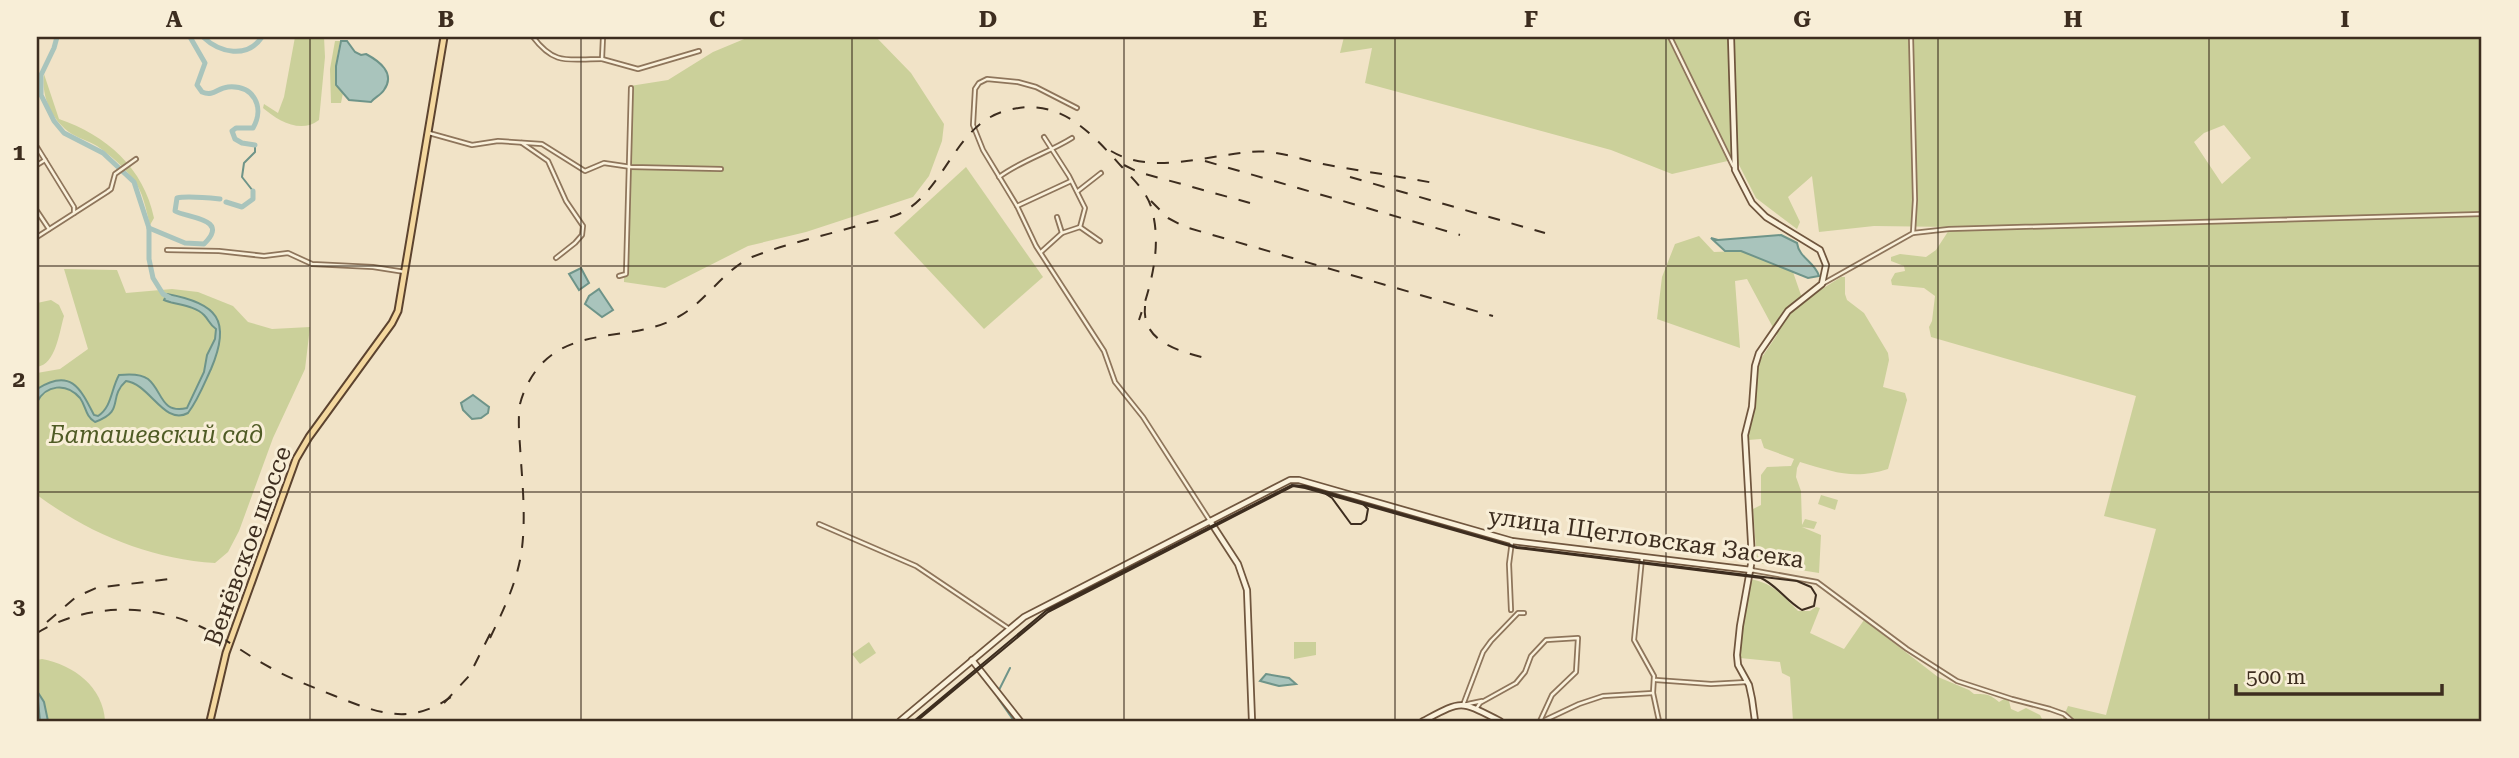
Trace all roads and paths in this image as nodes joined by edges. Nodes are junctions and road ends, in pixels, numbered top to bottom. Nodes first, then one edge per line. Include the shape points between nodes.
1 (444, 37) edge
2 (533, 37) edge
3 (603, 37) edge
4 (1670, 37) edge
5 (1731, 37) edge
6 (1912, 37) edge
7 (699, 51) dead end
8 (602, 59) junction
9 (631, 88) dead end
10 (1077, 108) dead end
11 (429, 134) junction
12 (1044, 137) dead end
13 (1072, 138) dead end
14 (519, 142) junction
15 (37, 147) edge
16 (1053, 150) junction
17 (136, 159) dead end
18 (45, 160) junction
19 (37, 165) edge
20 (629, 167) junction
21 (720, 169) dead end
22 (1735, 170) junction
23 (1101, 173) dead end
24 (999, 177) junction
25 (1072, 181) junction
26 (1078, 191) junction
27 (1017, 206) junction
28 (37, 211) edge
29 (74, 213) junction
30 (2482, 214) edge
31 (1057, 218) dead end
32 (1080, 227) junction
33 (49, 229) junction
34 (1062, 233) junction
35 (1913, 233) junction
36 (37, 237) edge
37 (1100, 241) dead end
38 (167, 250) dead end
39 (1041, 252) junction
40 (556, 258) dead end
41 (406, 272) junction
42 (619, 276) dead end
43 (1822, 284) junction
44 (1210, 521) junction
45 (819, 524) dead end
46 (1512, 541) junction
47 (1642, 558) junction
48 (1751, 570) junction
49 (1511, 610) dead end
50 (1524, 613) dead end
51 (1009, 628) junction
52 (972, 660) junction
53 (1655, 680) junction
54 (1747, 682) junction
55 (1653, 693) junction
56 (1485, 700) junction
57 (1462, 705) junction
58 (1476, 709) junction
59 (1548, 719) junction
60 (210, 721) edge
61 (900, 721) edge
62 (1020, 721) edge
63 (1252, 721) edge
64 (1423, 721) edge
65 (1500, 721) edge
66 (1541, 721) edge
67 (1553, 721) edge
68 (1659, 721) edge
69 (1755, 721) edge
70 (2072, 721) edge

1 - 11 main road, Венёвское шоссе
2 - 8 street via 546,54 563,60
3 - 8 street
4 - 22 street
5 - 22 street
6 - 35 street
7 - 8 street via 638,69
9 - 20 street
10 - 24 street via 1026,84 990,78 979,83 973,125
11 - 14 street via 472,145
11 - 41 main road, Венёвское шоссе
12 - 16 street
13 - 16 street
14 - 20 street via 542,144 585,171 604,163
14 - 40 street via 548,161 583,226 582,235
15 - 18 street
16 - 24 street
16 - 25 street
17 - 29 street via 116,174 111,189
18 - 19 street
18 - 29 street
20 - 21 street
20 - 42 street via 625,274
22 - 43 street via 1752,203 1766,217 1820,250 1826,265
23 - 26 street
24 - 27 street
25 - 26 street
25 - 27 street
26 - 32 street via 1085,208
27 - 39 street
28 - 33 street
29 - 33 street
30 - 35 street
31 - 34 street
32 - 34 street
32 - 37 street
33 - 36 street
34 - 39 street
35 - 43 street
38 - 41 street via 264,256 288,253 312,264
39 - 44 street via 1101,346 1115,382
41 - 60 main road, Венёвское шоссе via 395,318 309,437 292,468 226,653
43 - 48 street via 1788,312 1756,358 1745,435
44 - 46 street, улица Щегловская Засека via 1296,480
44 - 51 street, улица Щегловская Засека
44 - 63 street via 1238,564 1247,590
45 - 51 street via 916,566
46 - 47 street, улица Щегловская Засека
46 - 49 street
47 - 48 street, улица Щегловская Засека
47 - 53 street via 1634,640
48 - 54 street via 1737,654
48 - 70 street, улица Щегловская Засека via 1818,582 1957,681 2050,709
50 - 57 street via 1518,613 1491,640
51 - 52 street, улица Щегловская Засека
52 - 61 street, улица Щегловская Засека
52 - 62 street
53 - 54 street
53 - 55 street
54 - 69 street
55 - 59 street via 1603,696
55 - 68 street
56 - 57 street
56 - 58 street
56 - 66 street via 1516,683 1546,640 1578,639 1576,673 1552,695
57 - 58 street
57 - 64 street
58 - 65 street
59 - 66 street
59 - 67 street

